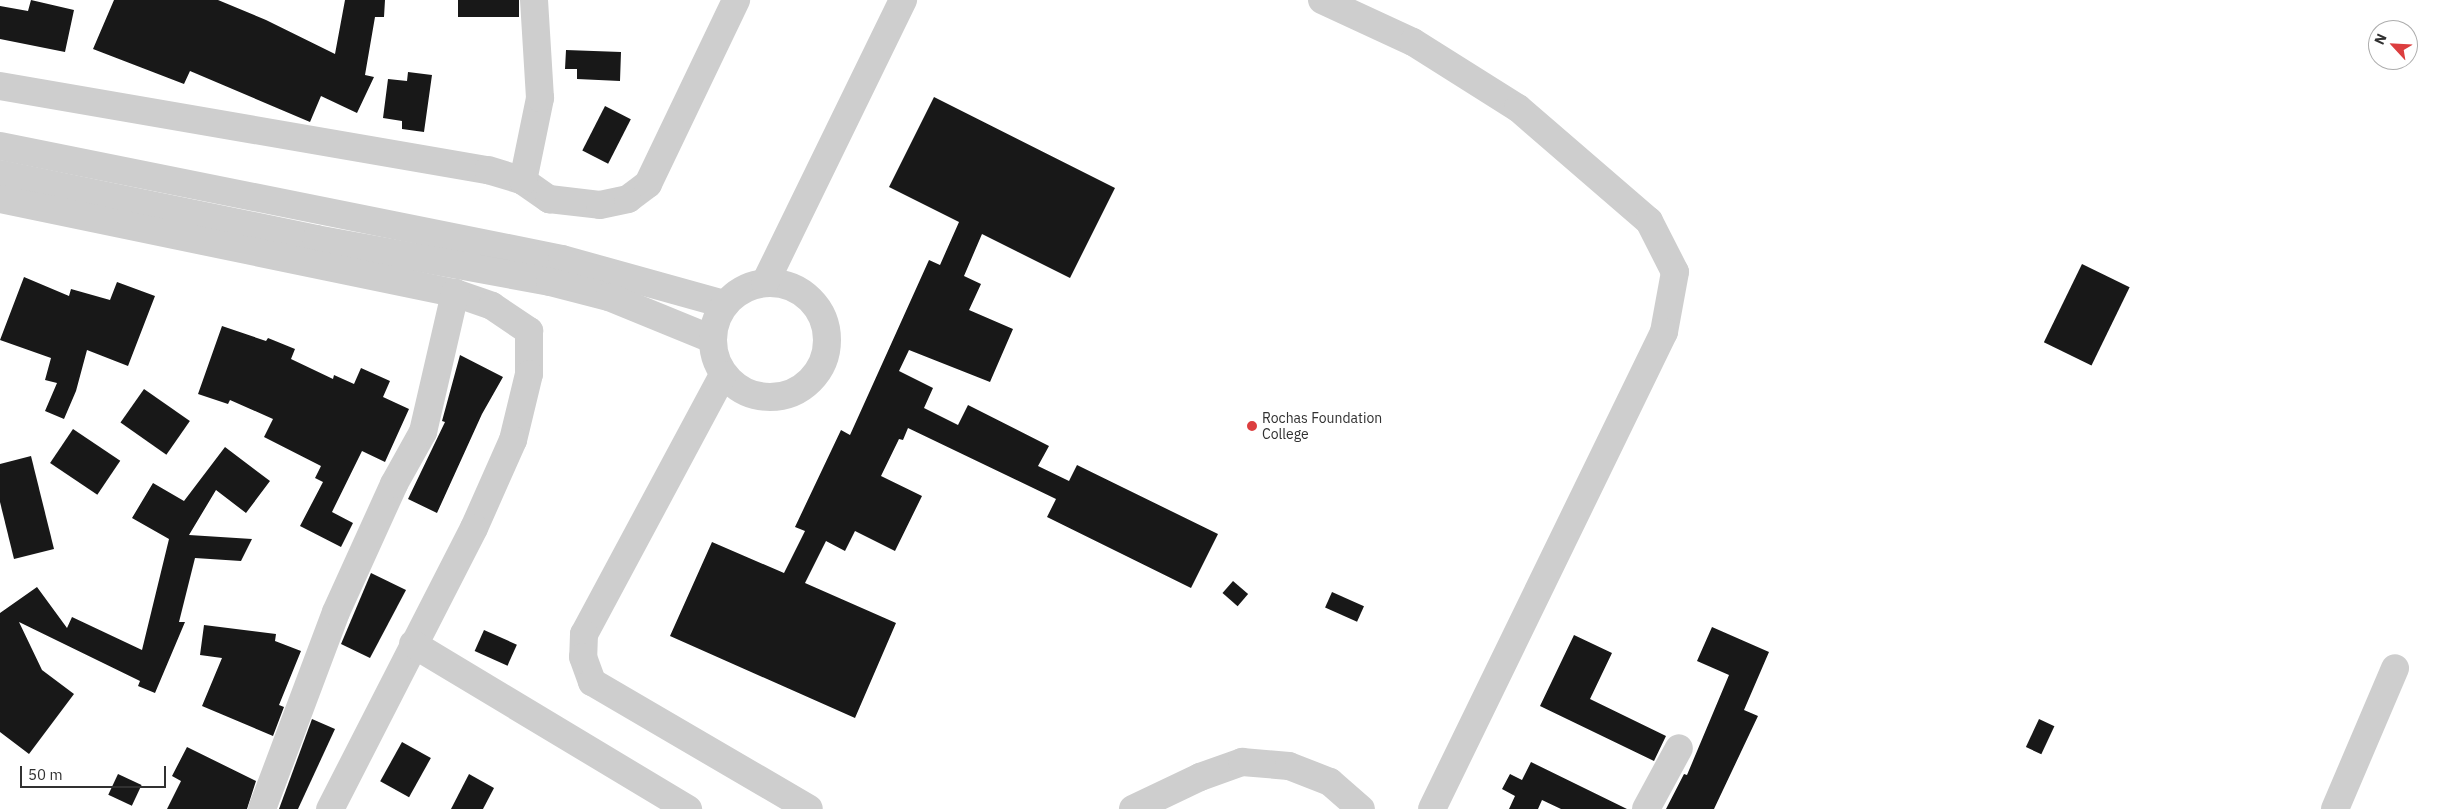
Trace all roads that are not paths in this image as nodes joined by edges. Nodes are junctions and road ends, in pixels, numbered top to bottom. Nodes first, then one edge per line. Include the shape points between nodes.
1 (534, 0) edge
2 (736, 0) edge
3 (903, 0) edge
4 (1322, 0) edge
5 (0, 86) edge
6 (0, 146) edge
7 (0, 174) edge
8 (522, 181) junction
9 (0, 200) edge
10 (765, 283) junction
11 (455, 293) junction
12 (724, 304) junction
13 (712, 339) junction
14 (723, 375) junction
15 (413, 644) junction
16 (2395, 668) dead end
17 (1679, 748) dead end
18 (262, 809) edge
19 (330, 809) edge
20 (688, 809) edge
21 (809, 809) edge
22 (1133, 809) edge
23 (1360, 809) edge
24 (1432, 809) edge
25 (1646, 809) edge
26 (2335, 809) edge

1 - 8 street via 540,98
2 - 8 street via 648,184 628,199 600,205 550,199
3 - 10 street
4 - 24 street via 1413,42 1518,108 1649,221 1675,272 1664,332
5 - 8 street via 488,170
6 - 12 street via 562,259
7 - 13 street via 316,239 550,282 609,297
9 - 11 street
10 - 12 street via 738,292
10 - 14 street via 792,287 808,297 820,311 826,329 827,348 821,367 801,388 774,398 755,396 737,388
11 - 15 street via 492,306 529,331 529,374 512,440 474,528
11 - 18 street via 422,432 394,484 336,612
12 - 13 street via 715,321
13 - 14 street via 714,358
14 - 21 street via 584,634 583,657 592,682
15 - 19 street
15 - 20 street
16 - 26 street
17 - 25 street
22 - 23 street via 1200,777 1242,762 1289,766 1330,782

